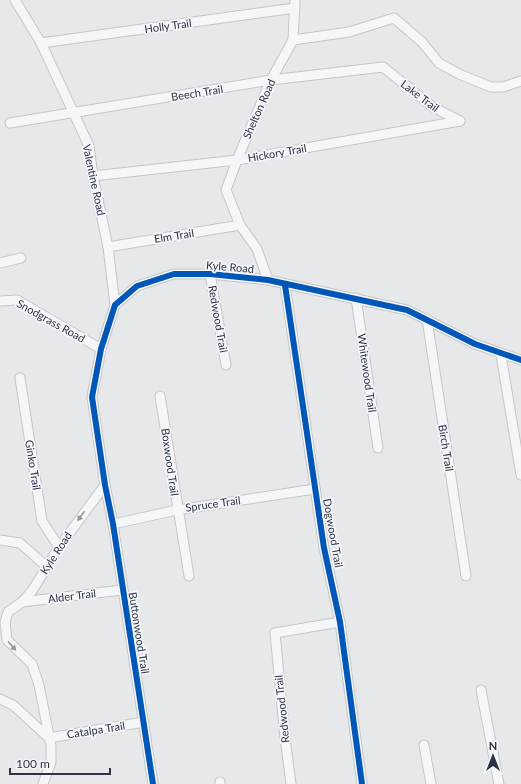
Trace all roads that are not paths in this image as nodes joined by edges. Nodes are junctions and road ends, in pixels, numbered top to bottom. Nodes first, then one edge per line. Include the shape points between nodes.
1 (15, 0) edge
2 (295, 4) edge
3 (293, 40) junction
4 (41, 44) junction
5 (383, 67) joint
6 (271, 80) junction
7 (521, 81) edge
8 (73, 113) junction
9 (460, 121) joint
10 (10, 123) dead end
11 (237, 160) junction
12 (93, 176) junction
13 (240, 225) junction
14 (108, 246) junction
15 (21, 258) dead end
16 (0, 263) edge
17 (210, 274) junction
18 (268, 280) junction
19 (285, 285) junction
20 (356, 298) junction
21 (0, 300) edge
22 (115, 305) junction
23 (427, 320) junction
24 (101, 349) junction
25 (501, 355) junction
26 (521, 360) edge
27 (226, 364) dead end
28 (20, 378) dead end
29 (160, 396) dead end
30 (378, 448) dead end
31 (521, 475) edge
32 (105, 485) junction
33 (315, 489) junction
34 (177, 510) junction
35 (113, 524) junction
36 (0, 540) edge
37 (58, 547) junction
38 (47, 567) junction
39 (189, 576) dead end
40 (466, 576) dead end
41 (122, 590) junction
42 (22, 602) junction
43 (340, 622) junction
44 (481, 690) dead end
45 (0, 699) edge
46 (144, 722) junction
47 (49, 738) junction
48 (424, 745) dead end
49 (43, 784) edge
50 (153, 784) edge
51 (291, 784) edge
52 (362, 784) edge
53 (431, 784) edge
54 (499, 784) edge

1 - 4 street, Valentine Road
2 - 3 street
2 - 4 street, Holly Trail
3 - 6 street, Shelton Road
3 - 7 street via 349,32 394,18 422,42 439,63 459,74 491,87 504,87
4 - 8 street, Valentine Road
5 - 6 street, Beech Trail
5 - 9 street, Lake Trail via 433,107
6 - 8 street, Beech Trail
6 - 11 street, Shelton Road
8 - 10 street, Beech Trail
8 - 12 street, Valentine Road via 89,146
9 - 11 street, Hickory Trail
11 - 12 street, Hickory Trail
11 - 13 street, Shelton Road via 226,190
12 - 14 street, Valentine Road
13 - 14 street, Elm Trail
13 - 18 street, Shelton Road via 257,248
14 - 22 street, Valentine Road
15 - 16 street
17 - 18 street, Kyle Road
17 - 22 street, Kyle Road via 174,274 137,286
17 - 27 street, Redwood Trail
18 - 19 street, Kyle Road
19 - 20 street, Kyle Road
19 - 33 street, Dogwood Trail
20 - 23 street, Kyle Road via 407,310
20 - 30 street, Whitewood Trail
21 - 24 street, Snodgrass Road via 17,300
22 - 24 street
23 - 25 street, Kyle Road
23 - 40 street, Birch Trail
24 - 32 street via 92,397
25 - 26 street, Kyle Road
25 - 31 street
28 - 37 street, Ginko Trail via 42,521
29 - 34 street, Boxwood Trail
32 - 35 street, Buttonwood Trail
32 -> 37 street, Kyle Road
33 - 34 street, Spruce Trail
33 - 43 street, Dogwood Trail via 324,548
34 - 35 street, Spruce Trail
34 - 39 street, Boxwood Trail
35 - 41 street, Buttonwood Trail
36 - 38 street via 20,544
37 - 38 street, Kyle Road
38 - 42 street, Kyle Road
41 - 42 street, Alder Trail
41 - 46 street, Buttonwood Trail
42 -> 47 street, Kyle Road via 8,612 5,622 7,640 32,664 39,685
43 - 51 street, Redwood Trail via 275,633
43 - 52 street, Dogwood Trail
44 - 54 street
45 - 47 street via 13,705
46 - 47 street, Catalpa Trail
46 - 50 street, Buttonwood Trail
47 - 49 street via 51,762
48 - 53 street

